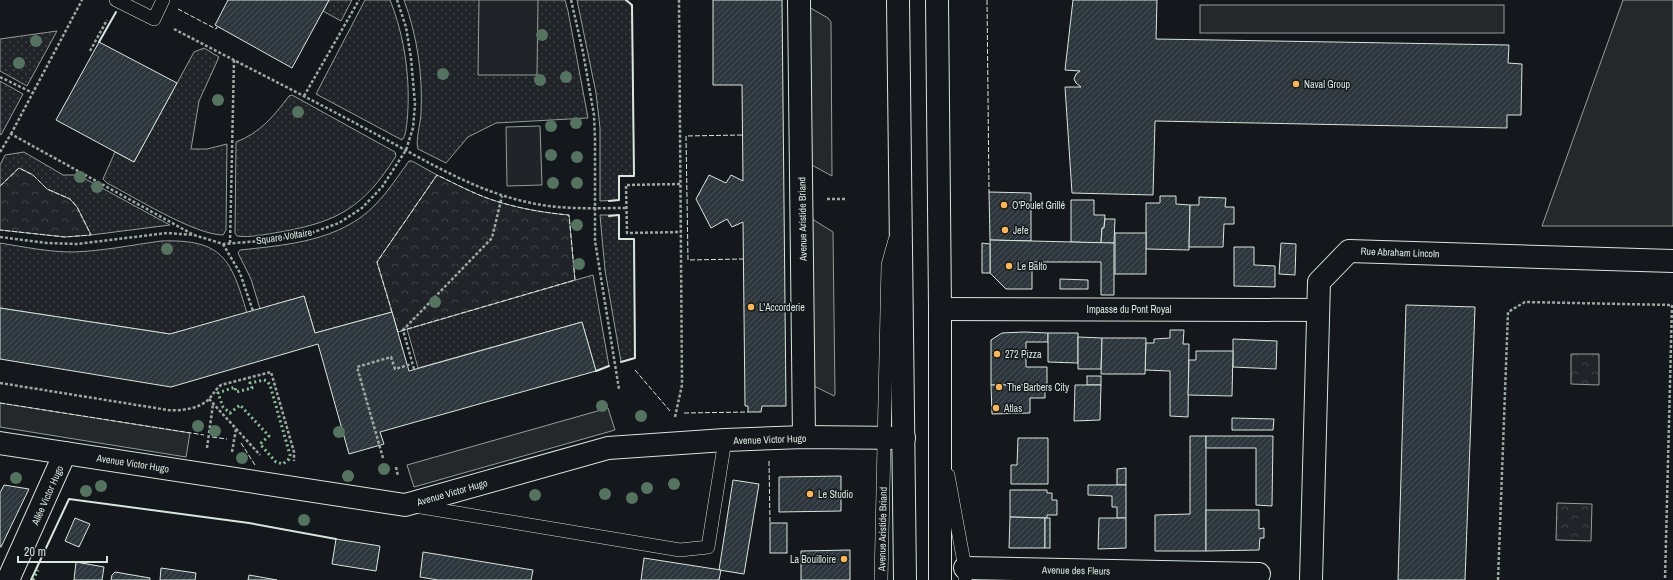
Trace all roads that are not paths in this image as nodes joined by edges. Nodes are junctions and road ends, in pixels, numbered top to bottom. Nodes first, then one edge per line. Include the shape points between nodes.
1 (116, 0) edge
2 (163, 0) edge
3 (799, 0) edge
4 (898, 0) edge
5 (937, 0) edge
6 (1673, 261) edge
7 (940, 309) junction
8 (1318, 310) junction
9 (940, 434) junction
10 (804, 437) junction
11 (894, 438) junction
12 (725, 440) junction
13 (0, 443) edge
14 (65, 453) junction
15 (406, 505) junction
16 (965, 574) edge
17 (1259, 574) dead end
18 (8, 580) edge
19 (881, 580) edge
20 (905, 580) edge
21 (940, 580) edge
22 (1311, 580) edge

1 - 2 lane via 154,19
3 - 10 street, Avenue Aristide Briand
4 - 11 street, Avenue Aristide Briand via 901,215
5 - 7 street
6 - 8 street, Rue Abraham Lincoln via 1349,251 1319,282
7 - 8 street, Impasse du Pont Royal
7 - 9 street
8 - 22 street, Rue Abraham Lincoln
9 - 16 lane
9 - 21 street
10 - 11 street, Avenue Victor Hugo
10 - 12 street, Avenue Victor Hugo
11 - 19 lane, Avenue Aristide Briand
11 - 20 street, Avenue Aristide Briand
12 - 15 street, Avenue Victor Hugo via 608,448
12 - 15 lane via 708,547 680,550
13 - 14 street, Avenue Victor Hugo
14 - 15 street, Avenue Victor Hugo
14 - 18 street, Allée Victor Hugo
16 - 17 street, Avenue des Fleurs

